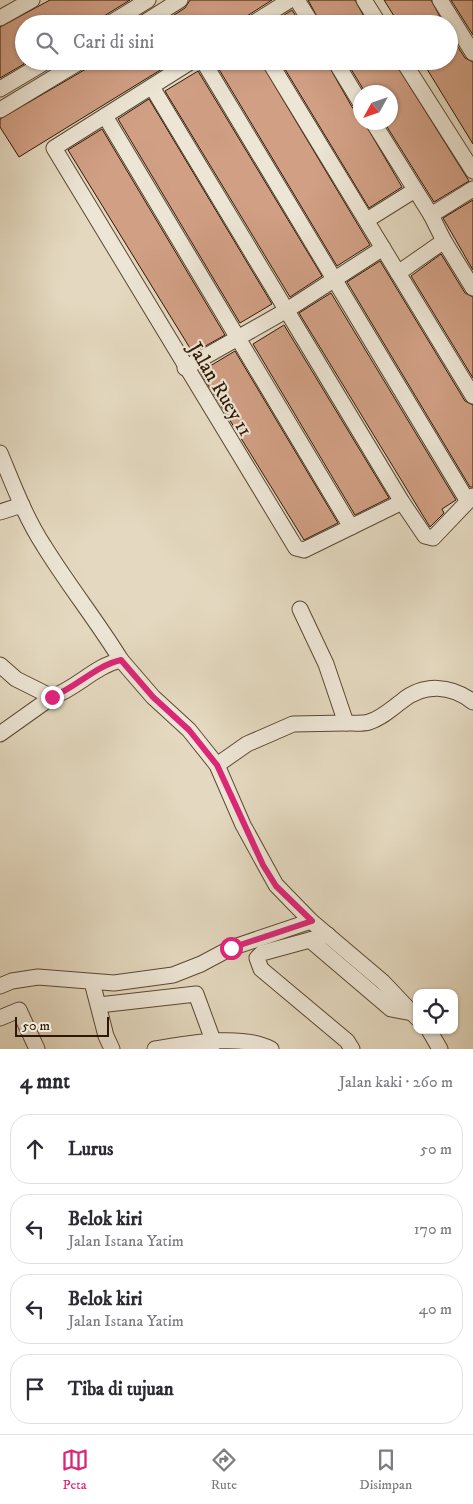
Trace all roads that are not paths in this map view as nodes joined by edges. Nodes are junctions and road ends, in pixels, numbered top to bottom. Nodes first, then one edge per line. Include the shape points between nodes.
1 (32, 0) edge
2 (180, 0) edge
3 (290, 0) edge
4 (297, 0) edge
5 (364, 0) edge
6 (440, 0) edge
7 (142, 4) edge
8 (124, 15) edge
9 (157, 15) edge
10 (266, 15) edge
11 (306, 15) edge
12 (373, 15) edge
13 (449, 15) edge
14 (0, 18) edge
15 (458, 29) edge
16 (473, 53) edge
17 (32, 70) edge
18 (65, 70) edge
19 (168, 70) edge
20 (208, 70) edge
21 (275, 70) edge
22 (340, 70) edge
23 (409, 70) edge
24 (152, 87) junction
25 (0, 89) edge
26 (353, 91) edge
27 (0, 110) edge
28 (105, 116) junction
29 (378, 130) edge
30 (473, 171) edge
31 (473, 189) edge
32 (415, 190) junction
33 (431, 215) junction
34 (367, 220) junction
35 (444, 242) junction
36 (382, 248) junction
37 (398, 273) junction
38 (335, 280) junction
39 (473, 288) edge
40 (287, 310) junction
41 (238, 337) junction
42 (185, 368) junction
43 (473, 396) edge
44 (0, 453) edge
45 (470, 498) edge
46 (402, 502) junction
47 (22, 505) junction
48 (0, 512) edge
49 (351, 527) junction
50 (300, 609) dead end
51 (121, 660) junction
52 (0, 664) edge
53 (52, 697) junction
54 (473, 702) edge
55 (346, 723) junction
56 (0, 734) edge
57 (217, 765) junction
58 (312, 921) junction
59 (328, 935) junction
60 (310, 940) junction
61 (92, 982) junction
62 (0, 986) edge
63 (100, 1005) junction
64 (413, 1014) edge
65 (413, 1015) edge
66 (0, 1018) edge
67 (431, 1034) edge
68 (214, 1043) junction
69 (37, 1049) edge
70 (112, 1049) edge
71 (155, 1049) edge
72 (271, 1049) edge
73 (352, 1049) edge
74 (440, 1049) edge

1 - 14 street
2 - 9 street
3 - 10 street
4 - 11 street
5 - 12 street
6 - 13 street
7 - 8 street
15 - 16 street
17 - 25 street
18 - 27 street
19 - 24 street
20 - 38 street
21 - 34 street
22 - 26 street
23 - 30 street
24 - 28 street
24 - 40 street
28 - 41 street
28 - 42 street, Jalan Ruey 11 via 54,148
29 - 32 street
31 - 33 street
32 - 33 street
32 - 34 street
33 - 35 street
34 - 36 street
35 - 37 street
35 - 39 street
36 - 37 street
36 - 38 street
37 - 43 street
38 - 40 street
38 - 45 street
40 - 41 street
40 - 46 street
41 - 42 street
41 - 49 street
42 - 49 street, Jalan Ruey 11 via 296,548 304,550
44 - 47 street
45 - 46 street via 433,538 425,536
46 - 49 street, Jalan Ruey 11
47 - 48 street
47 - 51 street via 43,545
50 - 55 street via 322,655
51 - 53 street via 108,663 69,690
51 - 57 street via 153,697 189,730
52 - 53 street via 33,690
53 - 56 street
54 - 55 street via 465,695 436,687 419,690 368,723
55 - 57 street via 293,724 247,744
57 - 58 street via 263,865 276,886
58 - 59 street
58 - 61 street via 231,948 173,975 114,983
59 - 60 street
59 - 64 street via 383,982
60 - 65 street via 391,1009
60 - 73 street via 262,953 257,963 347,1041
61 - 62 street via 38,977
61 - 63 street
63 - 68 street via 196,994
63 - 70 street
66 - 69 street via 16,1010 22,1013
67 - 74 street
68 - 71 street
68 - 72 street via 236,1041 262,1044

